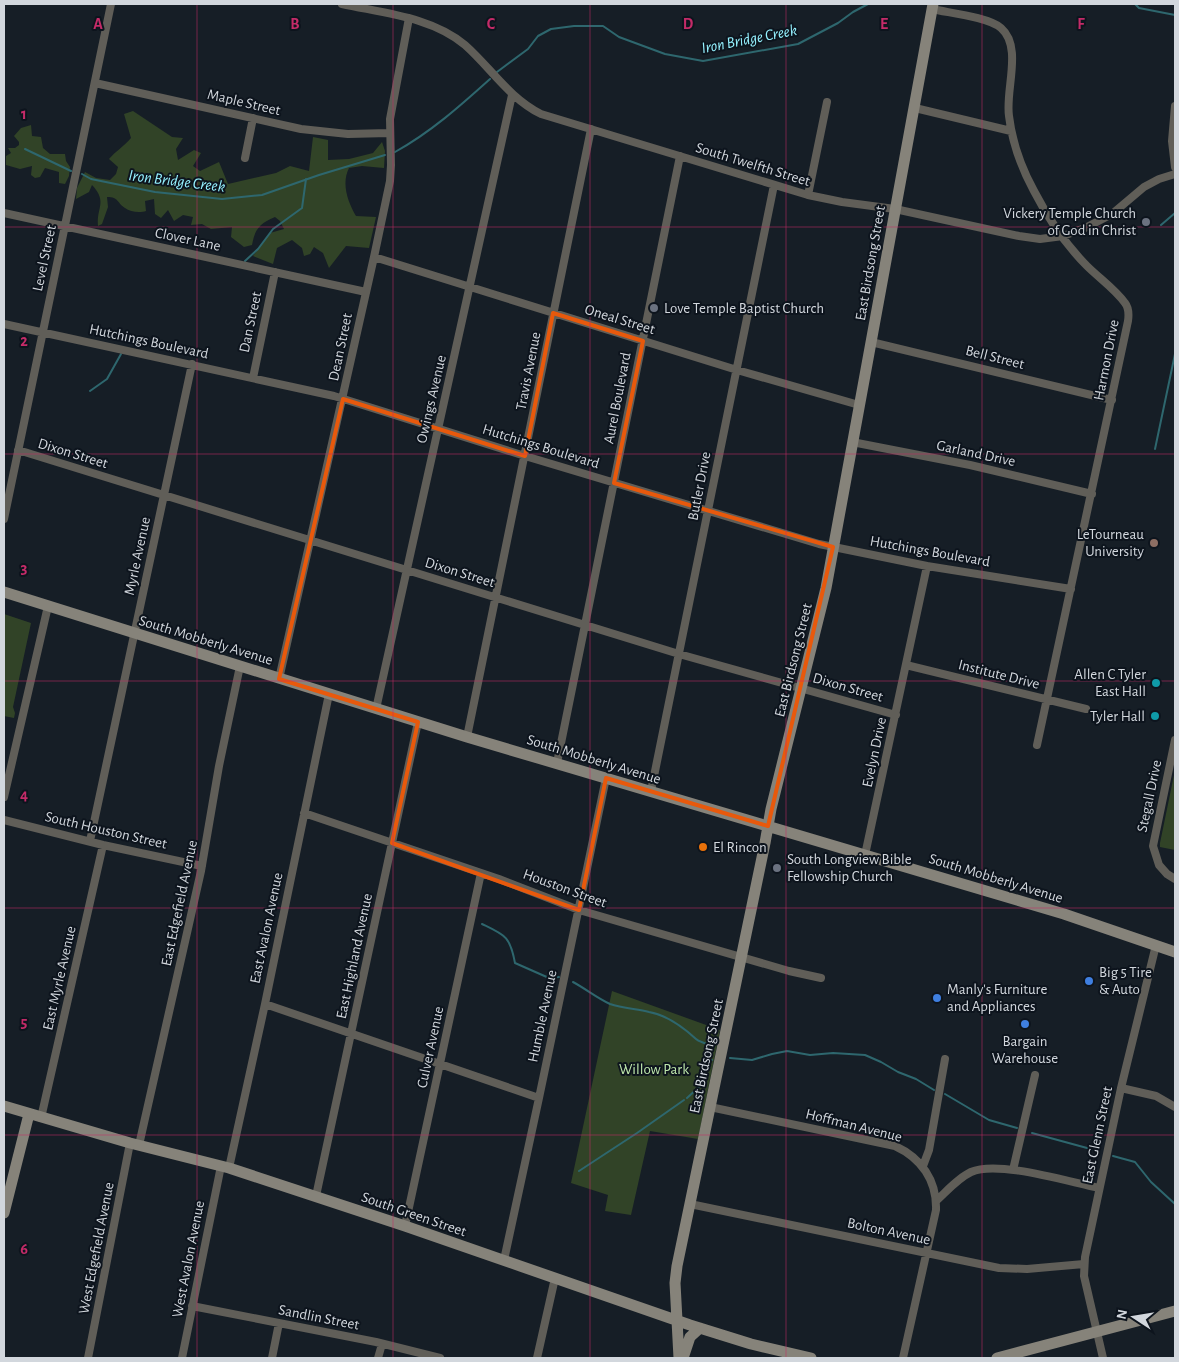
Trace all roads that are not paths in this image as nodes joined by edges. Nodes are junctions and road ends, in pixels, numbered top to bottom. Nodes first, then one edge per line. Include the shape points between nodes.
1 (111, 4) edge
2 (342, 4) edge
3 (932, 6) edge
4 (409, 18) junction
5 (95, 83) junction
6 (512, 95) junction
7 (827, 102) dead end
8 (1175, 106) edge
9 (914, 108) junction
10 (252, 118) junction
11 (591, 129) junction
12 (1011, 131) junction
13 (389, 133) junction
14 (680, 156) junction
15 (245, 158) dead end
16 (1175, 167) edge
17 (1175, 174) edge
18 (774, 185) junction
19 (808, 195) junction
20 (895, 209) junction
21 (4, 213) edge
22 (65, 226) junction
23 (1063, 236) junction
24 (374, 257) junction
25 (275, 272) junction
26 (470, 287) junction
27 (366, 292) junction
28 (554, 313) junction
29 (4, 324) edge
30 (43, 332) junction
31 (643, 341) junction
32 (871, 342) junction
33 (192, 364) junction
34 (737, 370) junction
35 (253, 378) junction
36 (342, 399) junction
37 (1112, 400) junction
38 (859, 405) junction
39 (438, 429) junction
40 (852, 442) junction
41 (18, 450) junction
42 (524, 456) junction
43 (614, 483) junction
44 (1092, 494) junction
45 (164, 496) junction
46 (708, 511) junction
47 (4, 519) edge
48 (310, 540) junction
49 (833, 547) junction
50 (927, 566) junction
51 (406, 570) junction
52 (1071, 589) junction
53 (4, 592) edge
54 (496, 598) junction
55 (48, 606) junction
56 (585, 625) junction
57 (135, 634) junction
58 (679, 654) junction
59 (240, 666) junction
60 (906, 666) junction
61 (279, 679) junction
62 (801, 688) junction
63 (329, 694) junction
64 (1047, 700) junction
65 (376, 709) junction
66 (1086, 709) dead end
67 (896, 715) junction
68 (418, 722) junction
69 (467, 737) junction
70 (1175, 740) edge
71 (1037, 745) dead end
72 (557, 763) junction
73 (606, 778) junction
74 (651, 791) junction
75 (4, 796) edge
76 (304, 813) junction
77 (4, 820) edge
78 (768, 826) junction
79 (90, 841) junction
80 (392, 843) junction
81 (103, 844) junction
82 (865, 854) junction
83 (202, 866) junction
84 (481, 873) junction
85 (1175, 879) edge
86 (579, 910) junction
87 (1156, 945) junction
88 (1175, 952) edge
89 (741, 956) junction
90 (821, 978) dead end
91 (265, 1004) junction
92 (352, 1034) junction
93 (946, 1059) dead end
94 (440, 1065) junction
95 (1035, 1075) dead end
96 (1121, 1088) junction
97 (539, 1098) junction
98 (4, 1106) edge
99 (710, 1107) junction
100 (1175, 1107) edge
101 (29, 1114) junction
102 (41, 1118) junction
103 (135, 1144) junction
104 (923, 1166) junction
105 (225, 1167) junction
106 (1013, 1170) junction
107 (1099, 1188) junction
108 (316, 1196) junction
109 (936, 1201) junction
110 (690, 1204) junction
111 (4, 1213) edge
112 (405, 1226) junction
113 (927, 1253) junction
114 (504, 1260) junction
115 (1084, 1264) junction
116 (555, 1278) junction
117 (192, 1306) junction
118 (1175, 1311) edge
119 (677, 1320) junction
120 (279, 1323) junction
121 (700, 1328) junction
122 (1096, 1333) junction
123 (382, 1344) junction
124 (793, 1356) edge
125 (88, 1358) edge
126 (182, 1358) edge
127 (272, 1358) edge
128 (378, 1358) edge
129 (440, 1358) edge
130 (537, 1358) edge
131 (678, 1358) edge
132 (683, 1358) edge
133 (812, 1358) edge
134 (903, 1358) edge
135 (997, 1358) edge
136 (1103, 1358) edge

1 - 5 street, Level Street
2 - 4 street, South Twelfth Street
3 - 9 street, East Birdsong Street
3 - 12 street, Harmon Drive via 991,22 1004,32 1012,54 1008,96
4 - 6 street, South Twelfth Street via 456,39
4 - 13 street, Dean Street
5 - 10 street, Maple Street
5 - 22 street, Level Street
6 - 11 street, South Twelfth Street via 542,114
6 - 26 street, Owings Avenue
7 - 19 street
8 - 16 street via 1172,141
9 - 12 street
9 - 20 street, East Birdsong Street
10 - 13 street, Maple Street via 301,129 348,134
10 - 15 street
11 - 14 street, South Twelfth Street
11 - 28 street, Travis Avenue
12 - 23 street, Harmon Drive via 1030,184
13 - 24 street, Dean Street via 391,172
14 - 18 street, South Twelfth Street
14 - 31 street, Aurel Boulevard
17 - 23 street, South Twelfth Street via 1144,187 1102,221
18 - 19 street, South Twelfth Street
18 - 34 street, Butler Drive
19 - 20 street, South Twelfth Street
20 - 23 street, South Twelfth Street via 1019,236
20 - 32 street, East Birdsong Street
21 - 22 street, Clover Lane
22 - 25 street, Clover Lane
22 - 30 street, Level Street
23 - 37 street, Harmon Drive via 1076,255 1127,306 1128,321
24 - 26 street, Oneal Street
24 - 27 street, Dean Street
25 - 27 street, Clover Lane
25 - 35 street, Dan Street
26 - 28 street, Oneal Street
26 - 39 street, Owings Avenue
27 - 36 street, Dean Street
28 - 31 street, Oneal Street
28 - 42 street, Travis Avenue
29 - 30 street, Hutchings Boulevard
30 - 33 street, Hutchings Boulevard
30 - 41 street, Level Street
31 - 34 street, Oneal Street
31 - 43 street, Aurel Boulevard
32 - 37 street, Bell Street
32 - 38 street, East Birdsong Street
33 - 35 street, Hutchings Boulevard
33 - 45 street, Myrle Avenue
34 - 38 street, Oneal Street
34 - 46 street, Butler Drive
35 - 36 street, Hutchings Boulevard
36 - 39 street, Hutchings Boulevard
36 - 48 street, Dean Street
37 - 44 street, Harmon Drive
38 - 40 street, East Birdsong Street
39 - 42 street, Hutchings Boulevard
39 - 51 street, Owings Avenue
40 - 44 street, Garland Drive via 970,465
40 - 49 street, East Birdsong Street
41 - 45 street, Dixon Street
41 - 47 street, Level Street
42 - 43 street, Hutchings Boulevard
42 - 54 street, Travis Avenue
43 - 46 street, Hutchings Boulevard
43 - 56 street, Aurel Boulevard
44 - 52 street, Harmon Drive
45 - 48 street, Dixon Street
45 - 57 street, Myrle Avenue
46 - 49 street, Hutchings Boulevard
46 - 58 street, Butler Drive
48 - 51 street, Dixon Street
48 - 61 street, Dean Street
49 - 50 street, Hutchings Boulevard
49 - 62 street, East Birdsong Street
50 - 52 street, Hutchings Boulevard
50 - 60 street, Evelyn Drive
51 - 54 street, Dixon Street
51 - 65 street, Owings Avenue
52 - 64 street, Harmon Drive
53 - 55 street, South Mobberly Avenue
54 - 56 street, Dixon Street
54 - 69 street, Travis Avenue
55 - 57 street, South Mobberly Avenue
55 - 75 street
56 - 58 street, Dixon Street
56 - 72 street, Aurel Boulevard
57 - 59 street, South Mobberly Avenue
57 - 79 street, Myrle Avenue
58 - 62 street, Dixon Street
58 - 74 street, Butler Drive
59 - 61 street, South Mobberly Avenue
59 - 83 street, East Edgefield Avenue
60 - 64 street, Institute Drive
60 - 67 street, Evelyn Drive
61 - 63 street, South Mobberly Avenue
62 - 67 street, Dixon Street
62 - 78 street, East Birdsong Street
63 - 65 street, South Mobberly Avenue
63 - 76 street, East Avalon Avenue
64 - 66 street, Institute Drive
64 - 71 street, Harmon Drive
65 - 68 street, South Mobberly Avenue
67 - 82 street, Evelyn Drive
68 - 69 street, South Mobberly Avenue
68 - 80 street, East Highland Avenue
69 - 72 street, South Mobberly Avenue
70 - 85 street, Stegall Drive via 1153,846 1159,865
72 - 73 street, South Mobberly Avenue
73 - 74 street, South Mobberly Avenue
73 - 86 street, Humble Avenue
74 - 78 street, South Mobberly Avenue
76 - 80 street, Houston Street
76 - 91 street, East Avalon Avenue
77 - 79 street, South Houston Street
78 - 82 street, South Mobberly Avenue
78 - 89 street, East Birdsong Street
79 - 81 street, South Houston Street
80 - 84 street, Houston Street
80 - 92 street, East Highland Avenue
81 - 83 street, South Houston Street
81 - 102 street, East Myrle Avenue
82 - 87 street, South Mobberly Avenue
83 - 103 street, East Edgefield Avenue
84 - 86 street, Houston Street
84 - 94 street, Culver Avenue
86 - 89 street, Houston Street
86 - 97 street, Humble Avenue
87 - 88 street, South Mobberly Avenue
87 - 96 street, East Glenn Street
89 - 90 street, Houston Street
89 - 99 street, East Birdsong Street
91 - 92 street
91 - 105 street, East Avalon Avenue
92 - 94 street
92 - 108 street, East Highland Avenue
93 - 104 street via 929,1150
94 - 97 street
94 - 112 street, Culver Avenue
95 - 106 street
96 - 100 street via 1156,1096
96 - 107 street, East Glenn Street
97 - 114 street, Humble Avenue
98 - 101 street, South Green Street
99 - 104 street, Hoffman Avenue via 890,1145
99 - 110 street, East Birdsong Street
101 - 102 street, South Green Street
101 - 111 street
102 - 103 street, South Green Street
103 - 105 street, South Green Street
103 - 125 street, West Edgefield Avenue
104 - 109 street, Hoffman Avenue
105 - 108 street, South Green Street
105 - 117 street, West Avalon Avenue
106 - 107 street
106 - 109 street via 991,1168 972,1172
107 - 115 street, East Glenn Street
108 - 112 street, South Green Street
109 - 113 street
110 - 113 street, Bolton Avenue
110 - 119 street, East Birdsong Street via 676,1270
112 - 114 street, South Green Street
113 - 115 street, Bolton Avenue via 1017,1270
113 - 134 street
114 - 116 street, South Green Street
115 - 122 street, East Glenn Street
116 - 119 street, South Green Street
116 - 130 street
117 - 120 street, Sandlin Street
117 - 126 street, West Avalon Avenue
118 - 122 street
119 - 121 street, South Green Street
119 - 131 street, East Birdsong Street
120 - 123 street, Sandlin Street
120 - 127 street
121 - 124 street, South Green Street
121 - 132 street via 690,1337
122 - 135 street
122 - 136 street, East Glenn Street
123 - 128 street
123 - 129 street, Sandlin Street
124 - 133 street, South Green Street

